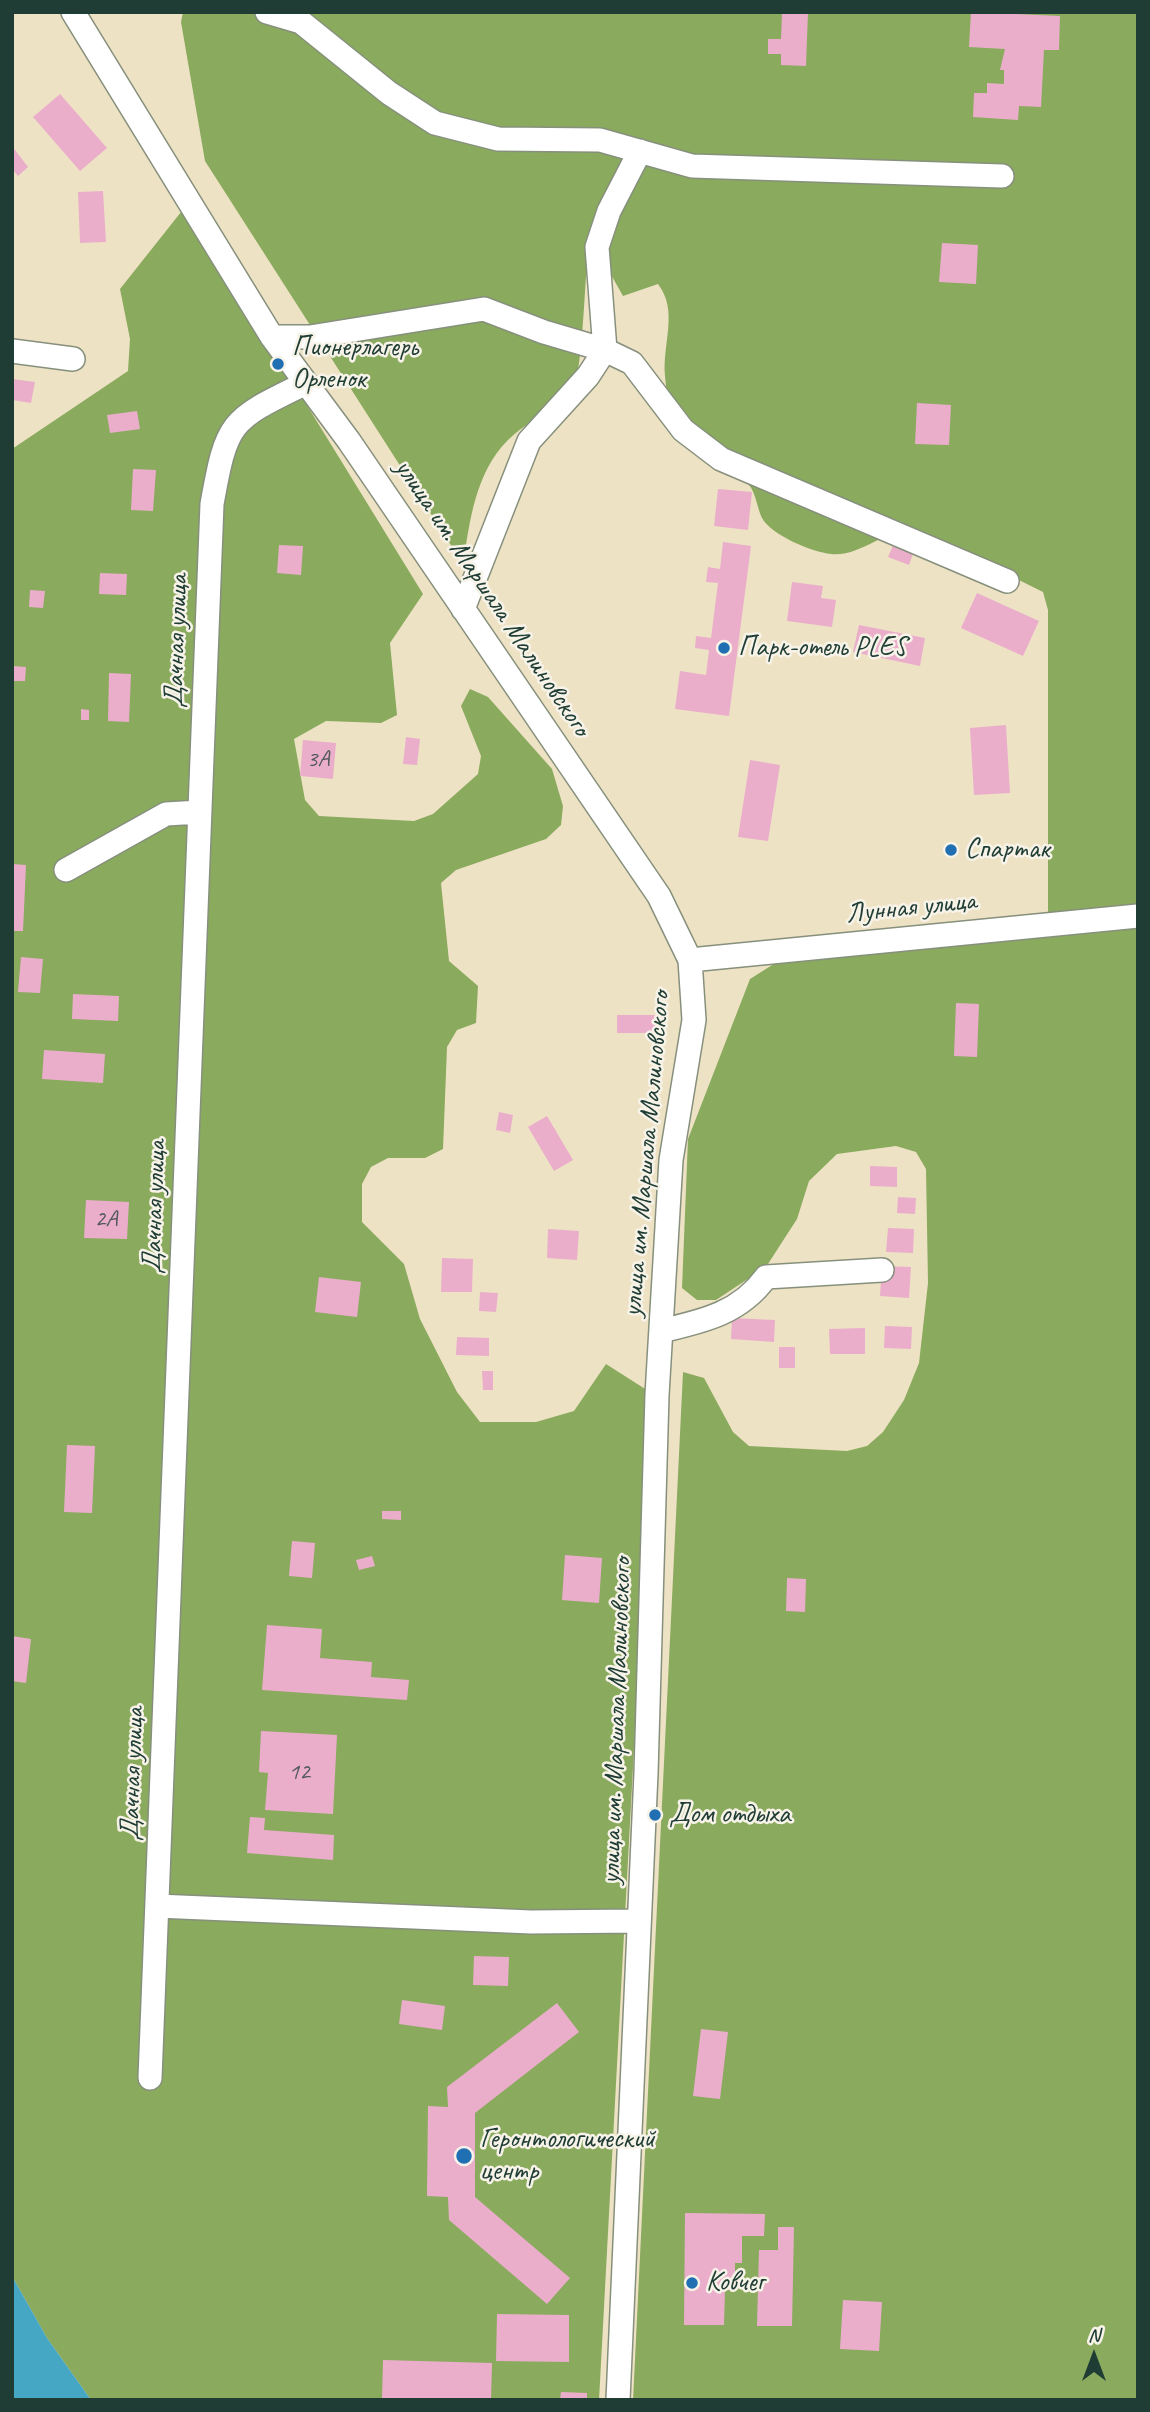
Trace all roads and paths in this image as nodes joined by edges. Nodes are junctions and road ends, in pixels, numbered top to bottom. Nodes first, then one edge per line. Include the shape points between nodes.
1 (267, 12) edge
2 (81, 14) edge
3 (640, 151) junction
4 (1002, 176) dead end
5 (272, 337) junction
6 (605, 350) junction
7 (12, 351) edge
8 (73, 359) dead end
9 (306, 383) junction
10 (1007, 581) dead end
11 (463, 609) junction
12 (200, 812) junction
13 (66, 870) dead end
14 (1138, 916) edge
15 (690, 960) junction
16 (882, 1270) dead end
17 (661, 1331) junction
18 (157, 1906) junction
19 (639, 1921) junction
20 (150, 2078) dead end
21 (618, 2400) edge

1 - 3 street via 301,22 389,93 435,123 498,139 600,140
2 - 5 street, улица им. Маршала Малиновского
3 - 4 street via 692,166
3 - 6 street via 609,211 597,247
5 - 6 street via 310,337 484,309
5 - 9 street, улица им. Маршала Малиновского
6 - 10 street via 632,363 683,430 721,459
6 - 11 street via 588,376 529,441
7 - 8 street
9 - 11 street, улица им. Маршала Малиновского
9 - 12 street, Дачная улица via 251,410 230,431 220,460 212,504
11 - 15 street, улица им. Маршала Малиновского via 659,896
12 - 13 street via 166,814
12 - 18 street, Дачная улица
14 - 15 street, Лунная улица
15 - 17 street, улица им. Маршала Малиновского via 694,1020 671,1160
16 - 17 street via 766,1277 751,1297 707,1321
17 - 19 street, улица им. Маршала Малиновского
18 - 19 street via 531,1922
18 - 20 street, Дачная улица
19 - 21 street, улица им. Маршала Малиновского

